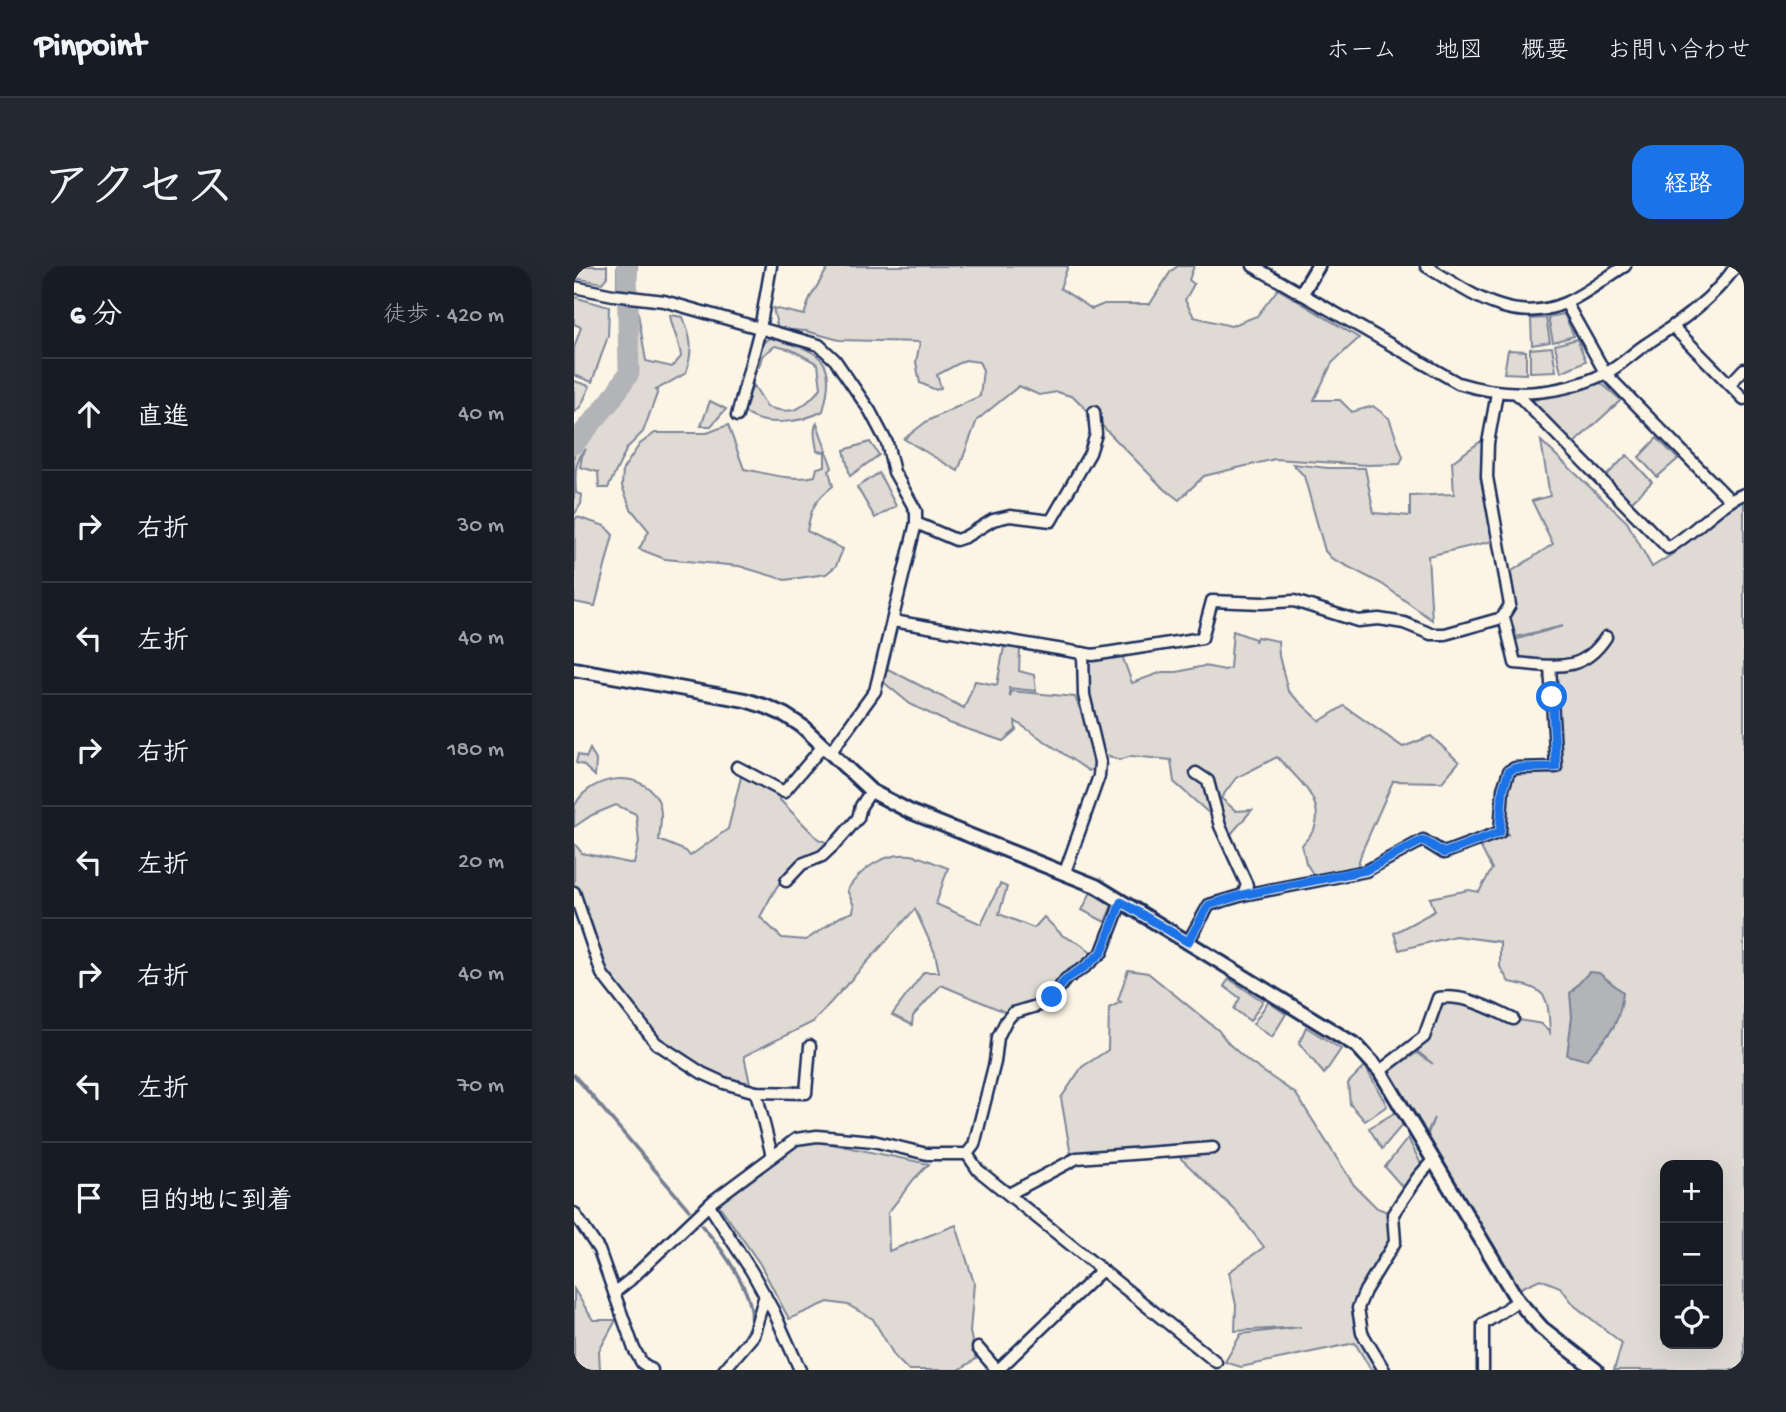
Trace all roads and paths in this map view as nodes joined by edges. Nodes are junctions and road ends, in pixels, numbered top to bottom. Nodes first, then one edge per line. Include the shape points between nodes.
1 (771, 266) edge
2 (1253, 266) edge
3 (1318, 266) edge
4 (1426, 266) edge
5 (1625, 266) edge
6 (1736, 266) edge
7 (574, 287) edge
8 (1302, 293) junction
9 (1566, 303) junction
10 (1673, 327) junction
11 (760, 329) junction
12 (1744, 369) edge
13 (1606, 374) junction
14 (1730, 384) junction
15 (1497, 393) junction
16 (1516, 393) junction
17 (1744, 399) edge
18 (1094, 412) dead end
19 (737, 416) dead end
20 (1744, 494) edge
21 (1730, 500) junction
22 (916, 523) junction
23 (1504, 617) junction
24 (893, 621) junction
25 (1606, 637) dead end
26 (1083, 653) junction
27 (1550, 666) junction
28 (574, 668) edge
29 (827, 750) junction
30 (737, 767) dead end
31 (1196, 773) dead end
32 (871, 791) junction
33 (1065, 872) junction
34 (786, 881) dead end
35 (574, 892) edge
36 (1242, 895) junction
37 (1121, 902) junction
38 (1188, 942) junction
39 (1513, 1019) dead end
40 (810, 1046) dead end
41 (1380, 1071) junction
42 (756, 1093) junction
43 (1213, 1148) dead end
44 (967, 1154) junction
45 (772, 1156) junction
46 (1434, 1159) junction
47 (1009, 1194) junction
48 (709, 1205) junction
49 (574, 1213) edge
50 (1102, 1270) junction
51 (615, 1292) junction
52 (765, 1295) junction
53 (1518, 1301) junction
54 (978, 1348) dead end
55 (1216, 1362) dead end
56 (652, 1370) edge
57 (724, 1370) edge
58 (800, 1370) edge
59 (998, 1370) edge
60 (1384, 1370) edge
61 (1483, 1370) edge
62 (1596, 1370) edge

1 - 11 street
2 - 8 street
3 - 8 street
4 - 9 street via 1483,301 1515,310 1539,312
5 - 9 street
6 - 10 street
7 - 11 street via 664,301
8 - 15 street via 1458,383
9 - 13 street
10 - 13 street
10 - 14 street
11 - 19 street
11 - 22 street via 819,345 835,360 887,443 894,472 916,511
12 - 14 street
13 - 16 street via 1547,391
13 - 21 street
14 - 17 street
15 - 16 street
15 - 23 street via 1487,477 1510,606
16 - 21 street via 1668,548
18 - 22 street via 1096,435 1090,453 1051,522 1010,516 956,540
20 - 21 street
22 - 24 street
23 - 26 street via 1431,634 1404,623 1358,621 1294,601 1212,601 1202,638
23 - 27 street via 1515,663
24 - 26 street
24 - 29 street via 875,691
25 - 27 street via 1597,652 1585,659
26 - 33 street via 1084,695 1100,762 1099,776
27 - 36 street via 1556,767 1509,771 1500,832 1444,853 1423,840 1366,870
28 - 29 street via 767,706 794,720
29 - 30 street via 784,792
29 - 32 street
31 - 36 street via 1208,781 1220,826 1247,886
32 - 33 street via 911,812
32 - 34 street via 858,818 838,841 822,856 802,864
33 - 37 street
35 - 42 street via 602,974 656,1043 702,1073
36 - 38 street via 1209,905
37 - 38 street
37 - 44 street via 1102,952 1066,979 1043,1004 1013,1013 1006,1021 998,1037 974,1146
38 - 41 street via 1357,1046
39 - 41 street via 1473,1001 1438,998 1424,1037
40 - 42 street via 806,1093
41 - 46 street
42 - 45 street
43 - 47 street via 1077,1158
44 - 45 street via 927,1154 873,1141 817,1136 796,1139
44 - 47 street via 978,1170
45 - 48 street
46 - 53 street
46 - 60 street via 1393,1214 1395,1242 1358,1308 1362,1333
47 - 50 street
48 - 51 street
48 - 52 street
49 - 51 street via 599,1250
50 - 55 street
50 - 59 street
51 - 56 street via 634,1349
52 - 57 street via 753,1336
52 - 58 street
53 - 61 street via 1483,1324
53 - 62 street via 1552,1337
54 - 59 street

